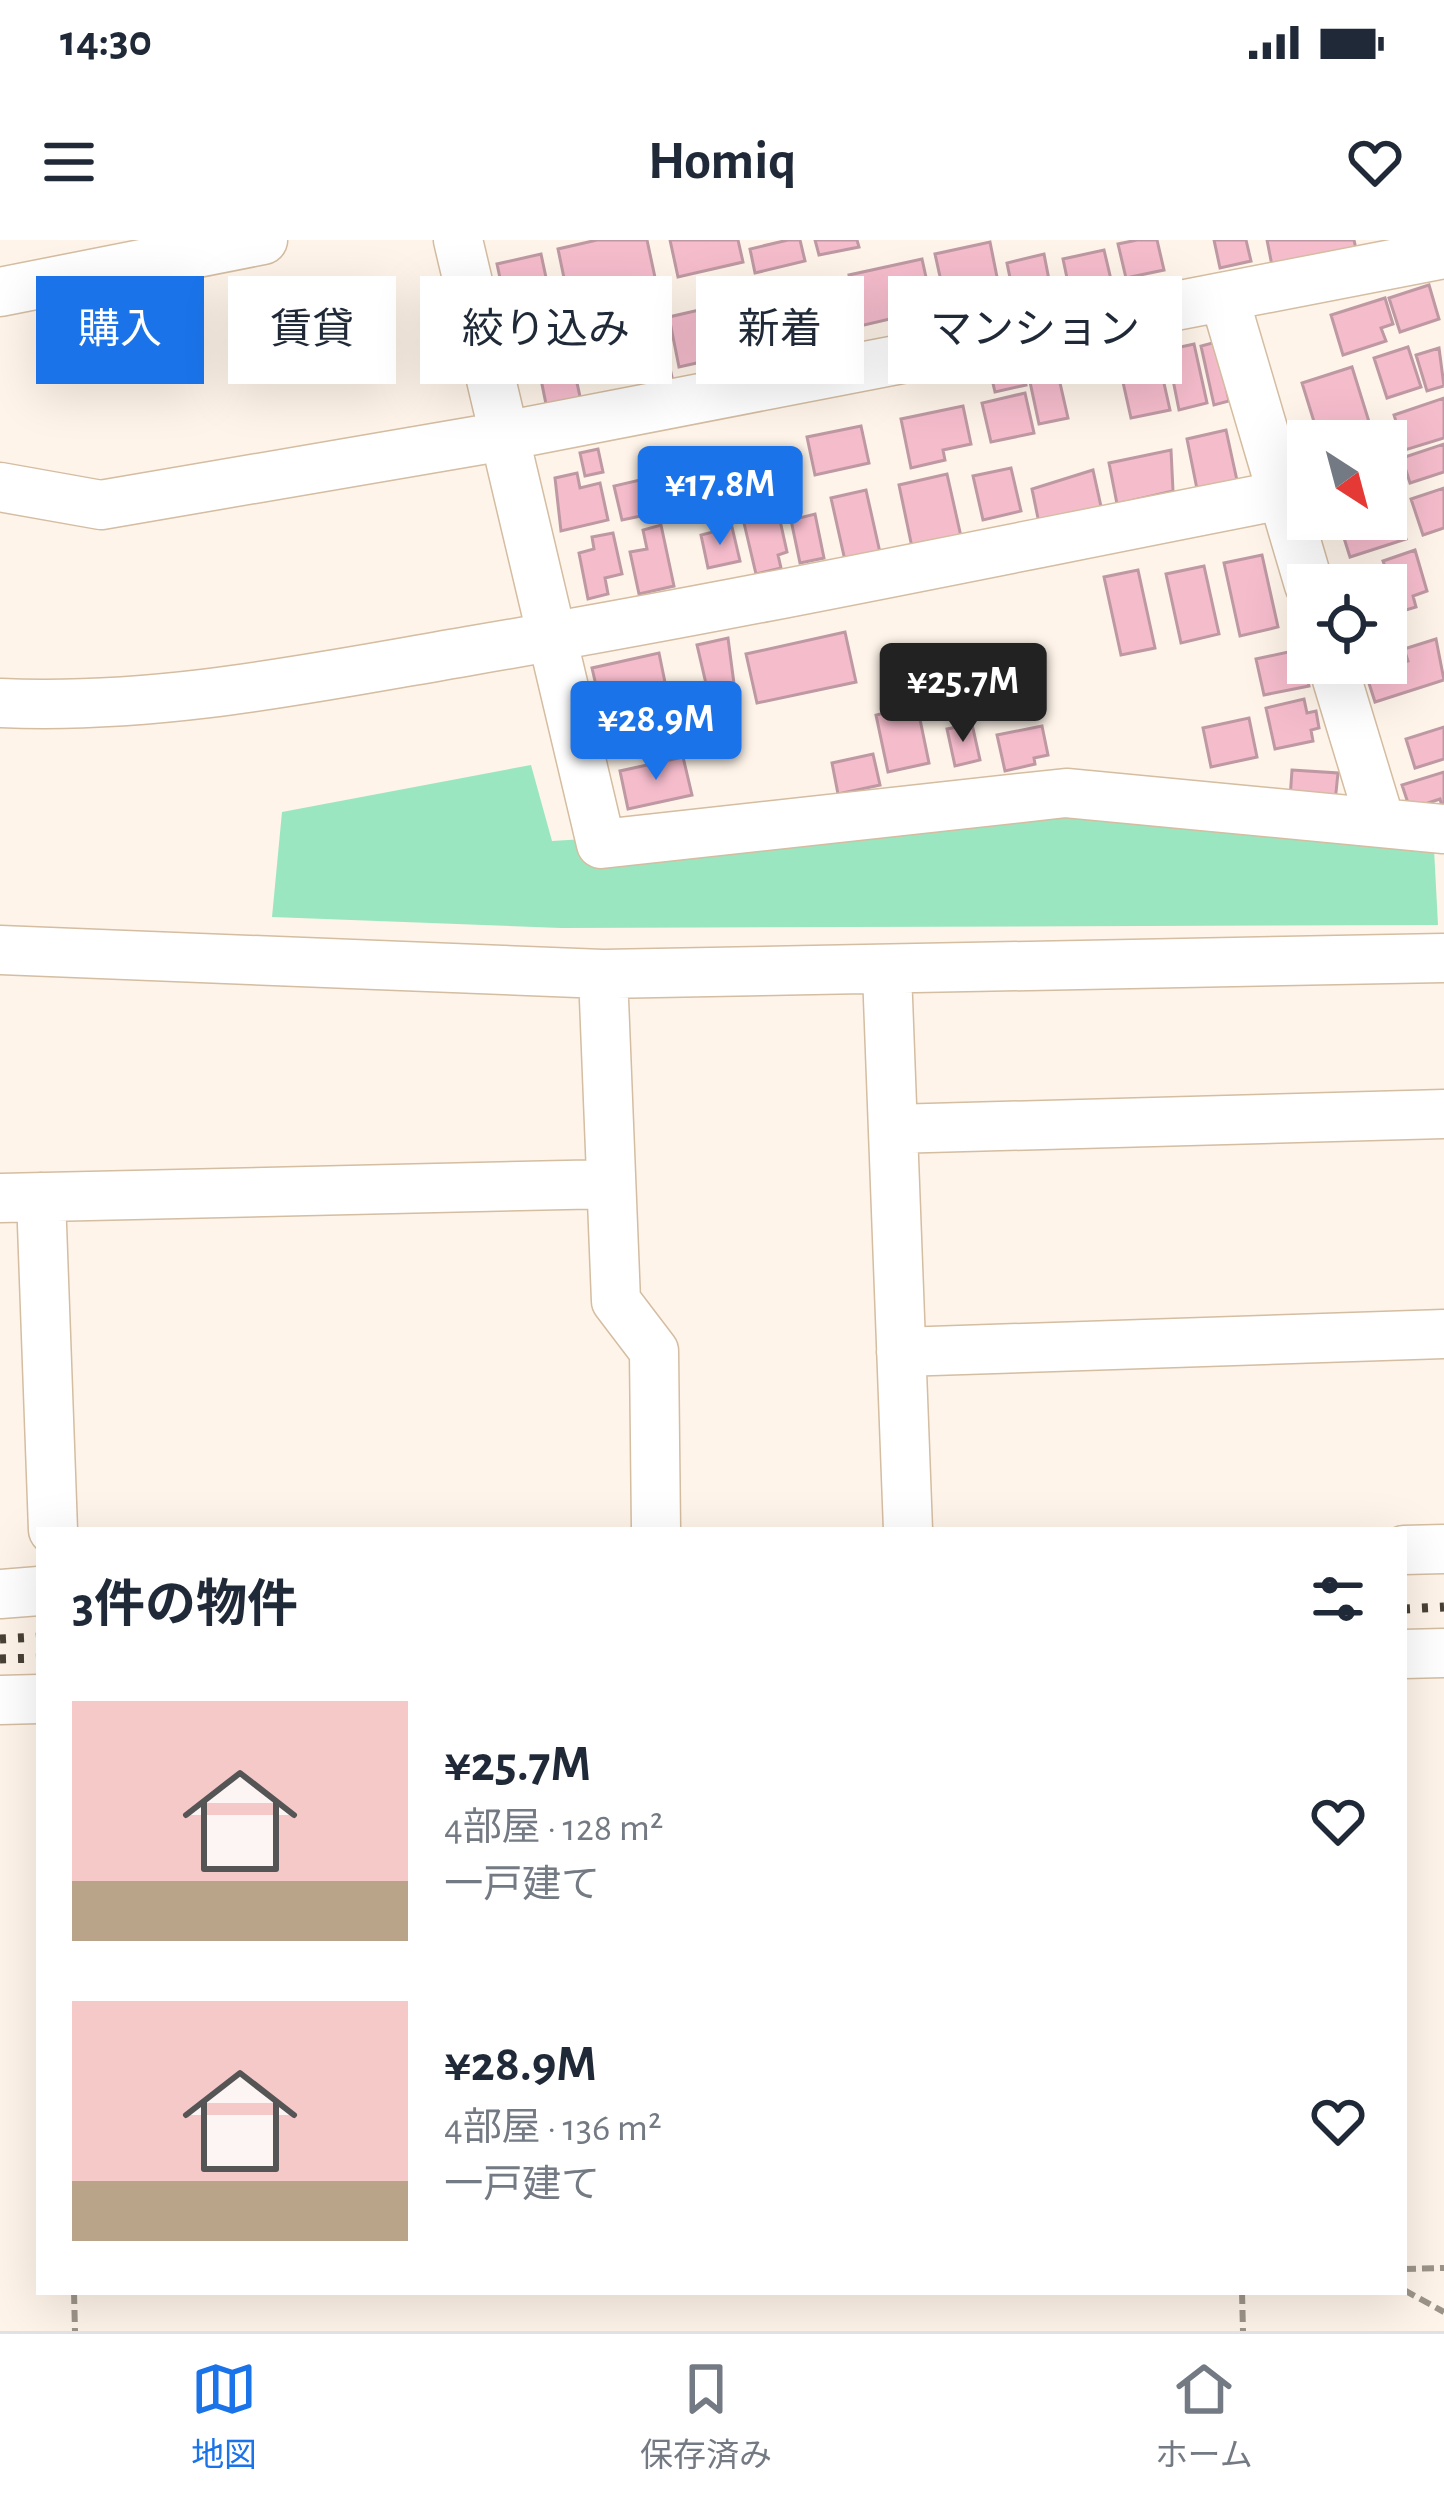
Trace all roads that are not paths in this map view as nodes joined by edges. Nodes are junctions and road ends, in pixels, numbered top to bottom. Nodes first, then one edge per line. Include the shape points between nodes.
1 (263, 240) edge
2 (458, 240) edge
3 (1444, 254) edge
4 (0, 292) edge
5 (1224, 297) junction
6 (504, 436) junction
7 (0, 487) edge
8 (1282, 495) junction
9 (1303, 564) edge
10 (552, 637) junction
11 (1339, 684) edge
12 (0, 704) edge
13 (1380, 821) junction
14 (1444, 830) edge
15 (0, 950) edge
16 (1444, 958) edge
17 (887, 972) junction
18 (603, 974) junction
19 (1444, 1114) edge
20 (893, 1129) junction
21 (611, 1184) junction
22 (21, 1197) edge
23 (1444, 1334) edge
24 (901, 1352) junction
25 (52, 1527) edge
26 (656, 1527) edge
27 (908, 1527) edge
28 (1444, 1549) edge
29 (1407, 1550) edge
30 (36, 1591) edge
31 (0, 1594) edge
32 (1444, 1653) edge
33 (1407, 1654) edge
34 (36, 1699) edge
35 (0, 1700) edge

1 - 4 street
2 - 6 street
3 - 5 street
5 - 6 street
5 - 8 street
6 - 7 street via 101,505
6 - 10 street
8 - 9 street
8 - 10 street
10 - 12 street via 172,701
10 - 13 street via 601,844 1066,793
11 - 13 street
13 - 14 street
15 - 18 street
16 - 17 street
17 - 18 street
17 - 20 street
18 - 21 street
19 - 20 street
20 - 24 street
21 - 22 street
21 - 26 street via 616,1301 653,1352
22 - 25 street
23 - 24 street
24 - 27 street
28 - 29 street
30 - 31 street
32 - 33 street
34 - 35 street

